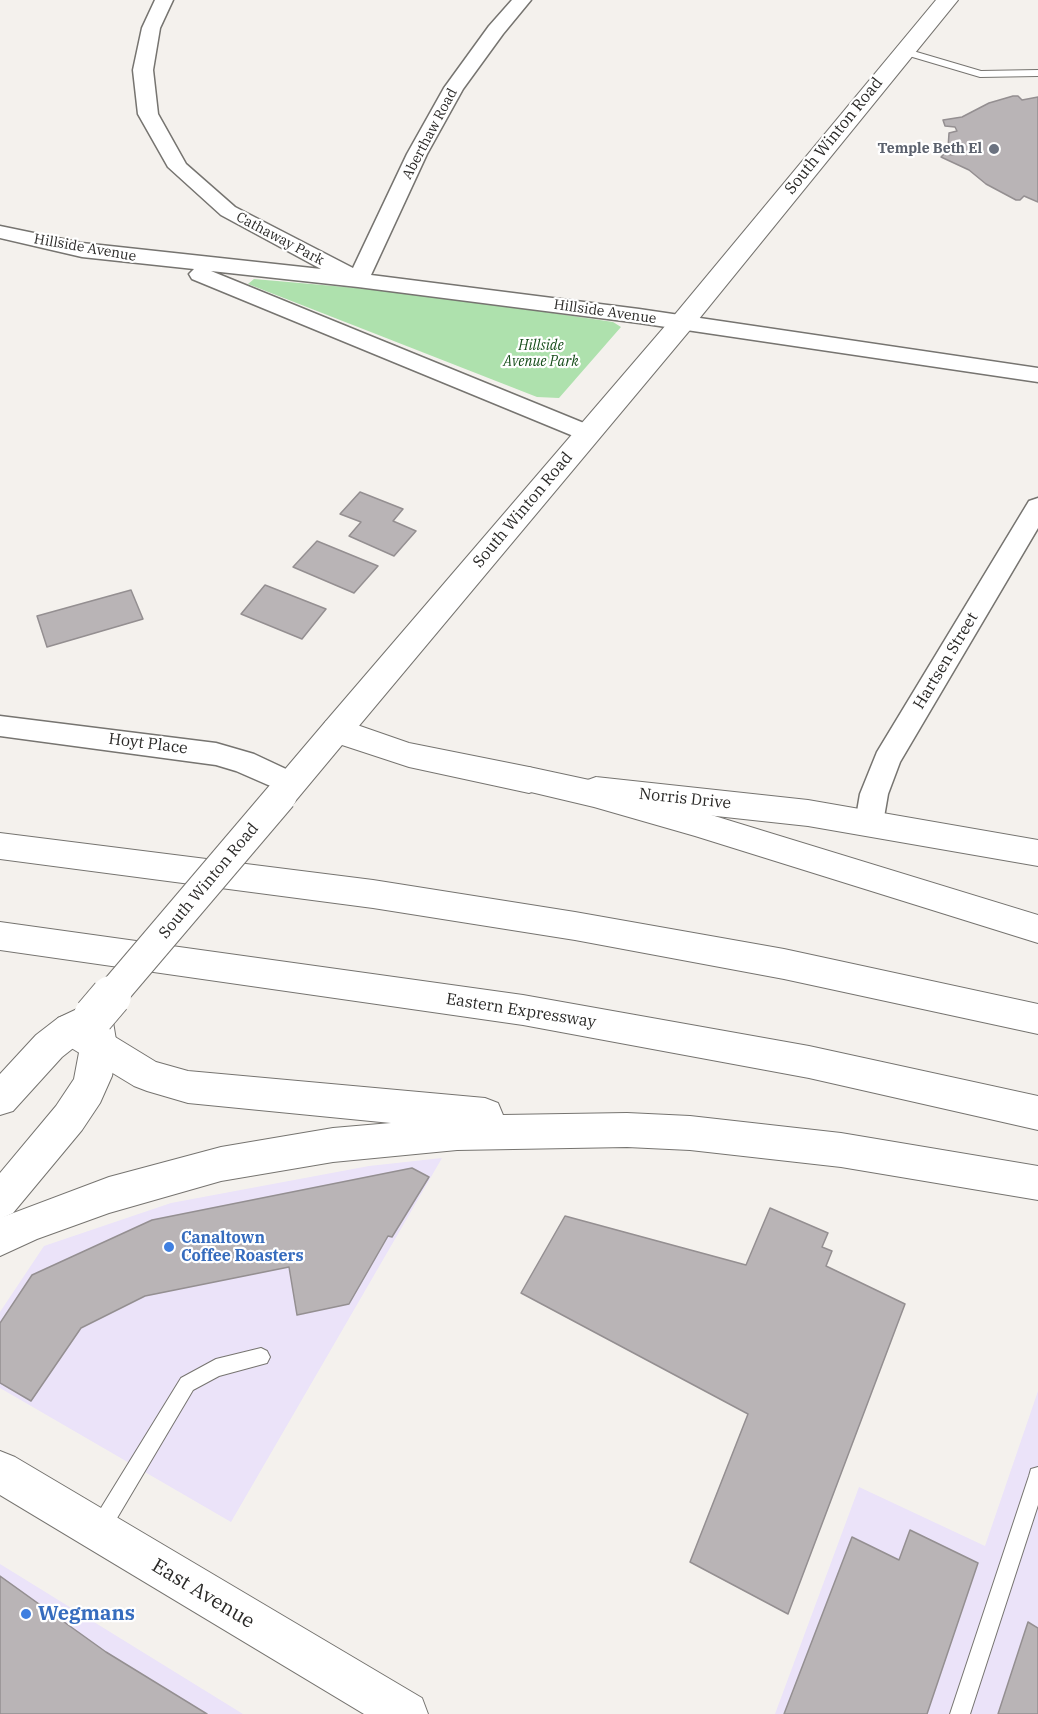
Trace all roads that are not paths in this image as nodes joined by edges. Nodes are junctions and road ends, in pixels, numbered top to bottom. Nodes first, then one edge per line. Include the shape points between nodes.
1 (164, 0) edge
2 (522, 0) edge
3 (947, 0) edge
4 (903, 51) junction
5 (1038, 73) edge
6 (0, 232) edge
7 (170, 262) junction
8 (358, 280) junction
9 (681, 324) junction
10 (1038, 375) edge
11 (588, 434) junction
12 (1038, 507) edge
13 (0, 726) edge
14 (337, 730) junction
15 (529, 780) junction
16 (286, 790) junction
17 (869, 823) junction
18 (0, 846) edge
19 (1038, 853) edge
20 (1038, 929) edge
21 (0, 936) edge
22 (1038, 1018) edge
23 (88, 1031) junction
24 (0, 1099) edge
25 (1038, 1113) edge
26 (661, 1131) junction
27 (1038, 1183) edge
28 (0, 1201) edge
29 (0, 1238) edge
30 (261, 1357) dead end
31 (0, 1472) edge
32 (1038, 1476) edge
33 (98, 1531) junction
34 (406, 1714) edge
35 (960, 1714) edge

1 - 8 street, Cathaway Park via 151,28 143,70 148,114 178,167 228,212
2 - 8 street, Aberthaw Road via 454,88 417,154
3 - 4 main road, South Winton Road
4 - 5 lane via 980,74
4 - 9 main road, South Winton Road
6 - 7 street, Hillside Avenue via 82,250
7 - 8 street, Hillside Avenue
7 - 11 street, Hillside Avenue
8 - 9 street, Hillside Avenue
9 - 10 street, Hillside Avenue
9 - 11 main road, South Winton Road
11 - 14 main road, South Winton Road
12 - 17 street, Hartsen Street via 887,760 874,794
13 - 16 street, Hoyt Place via 216,754 244,762
14 - 15 main road, Norris Drive via 410,755
14 - 16 main road, South Winton Road
15 - 17 main road, Norris Drive
15 - 20 main road via 715,829
16 - 23 main road, South Winton Road, bridge
17 - 19 main road, Norris Drive
18 - 22 main road via 373,894 575,926 804,968
21 - 25 main road, Eastern Expressway via 558,1016 798,1060
23 - 24 main road, South Winton Road via 49,1046
23 - 26 main road via 147,1075 188,1088
23 - 28 main road via 94,1076 79,1104
26 - 27 main road via 841,1150
26 - 29 main road via 468,1132 304,1149 221,1164 138,1186 57,1213
30 - 33 lane via 216,1368 187,1384
31 - 33 main road, East Avenue
32 - 35 lane
33 - 34 main road, East Avenue

